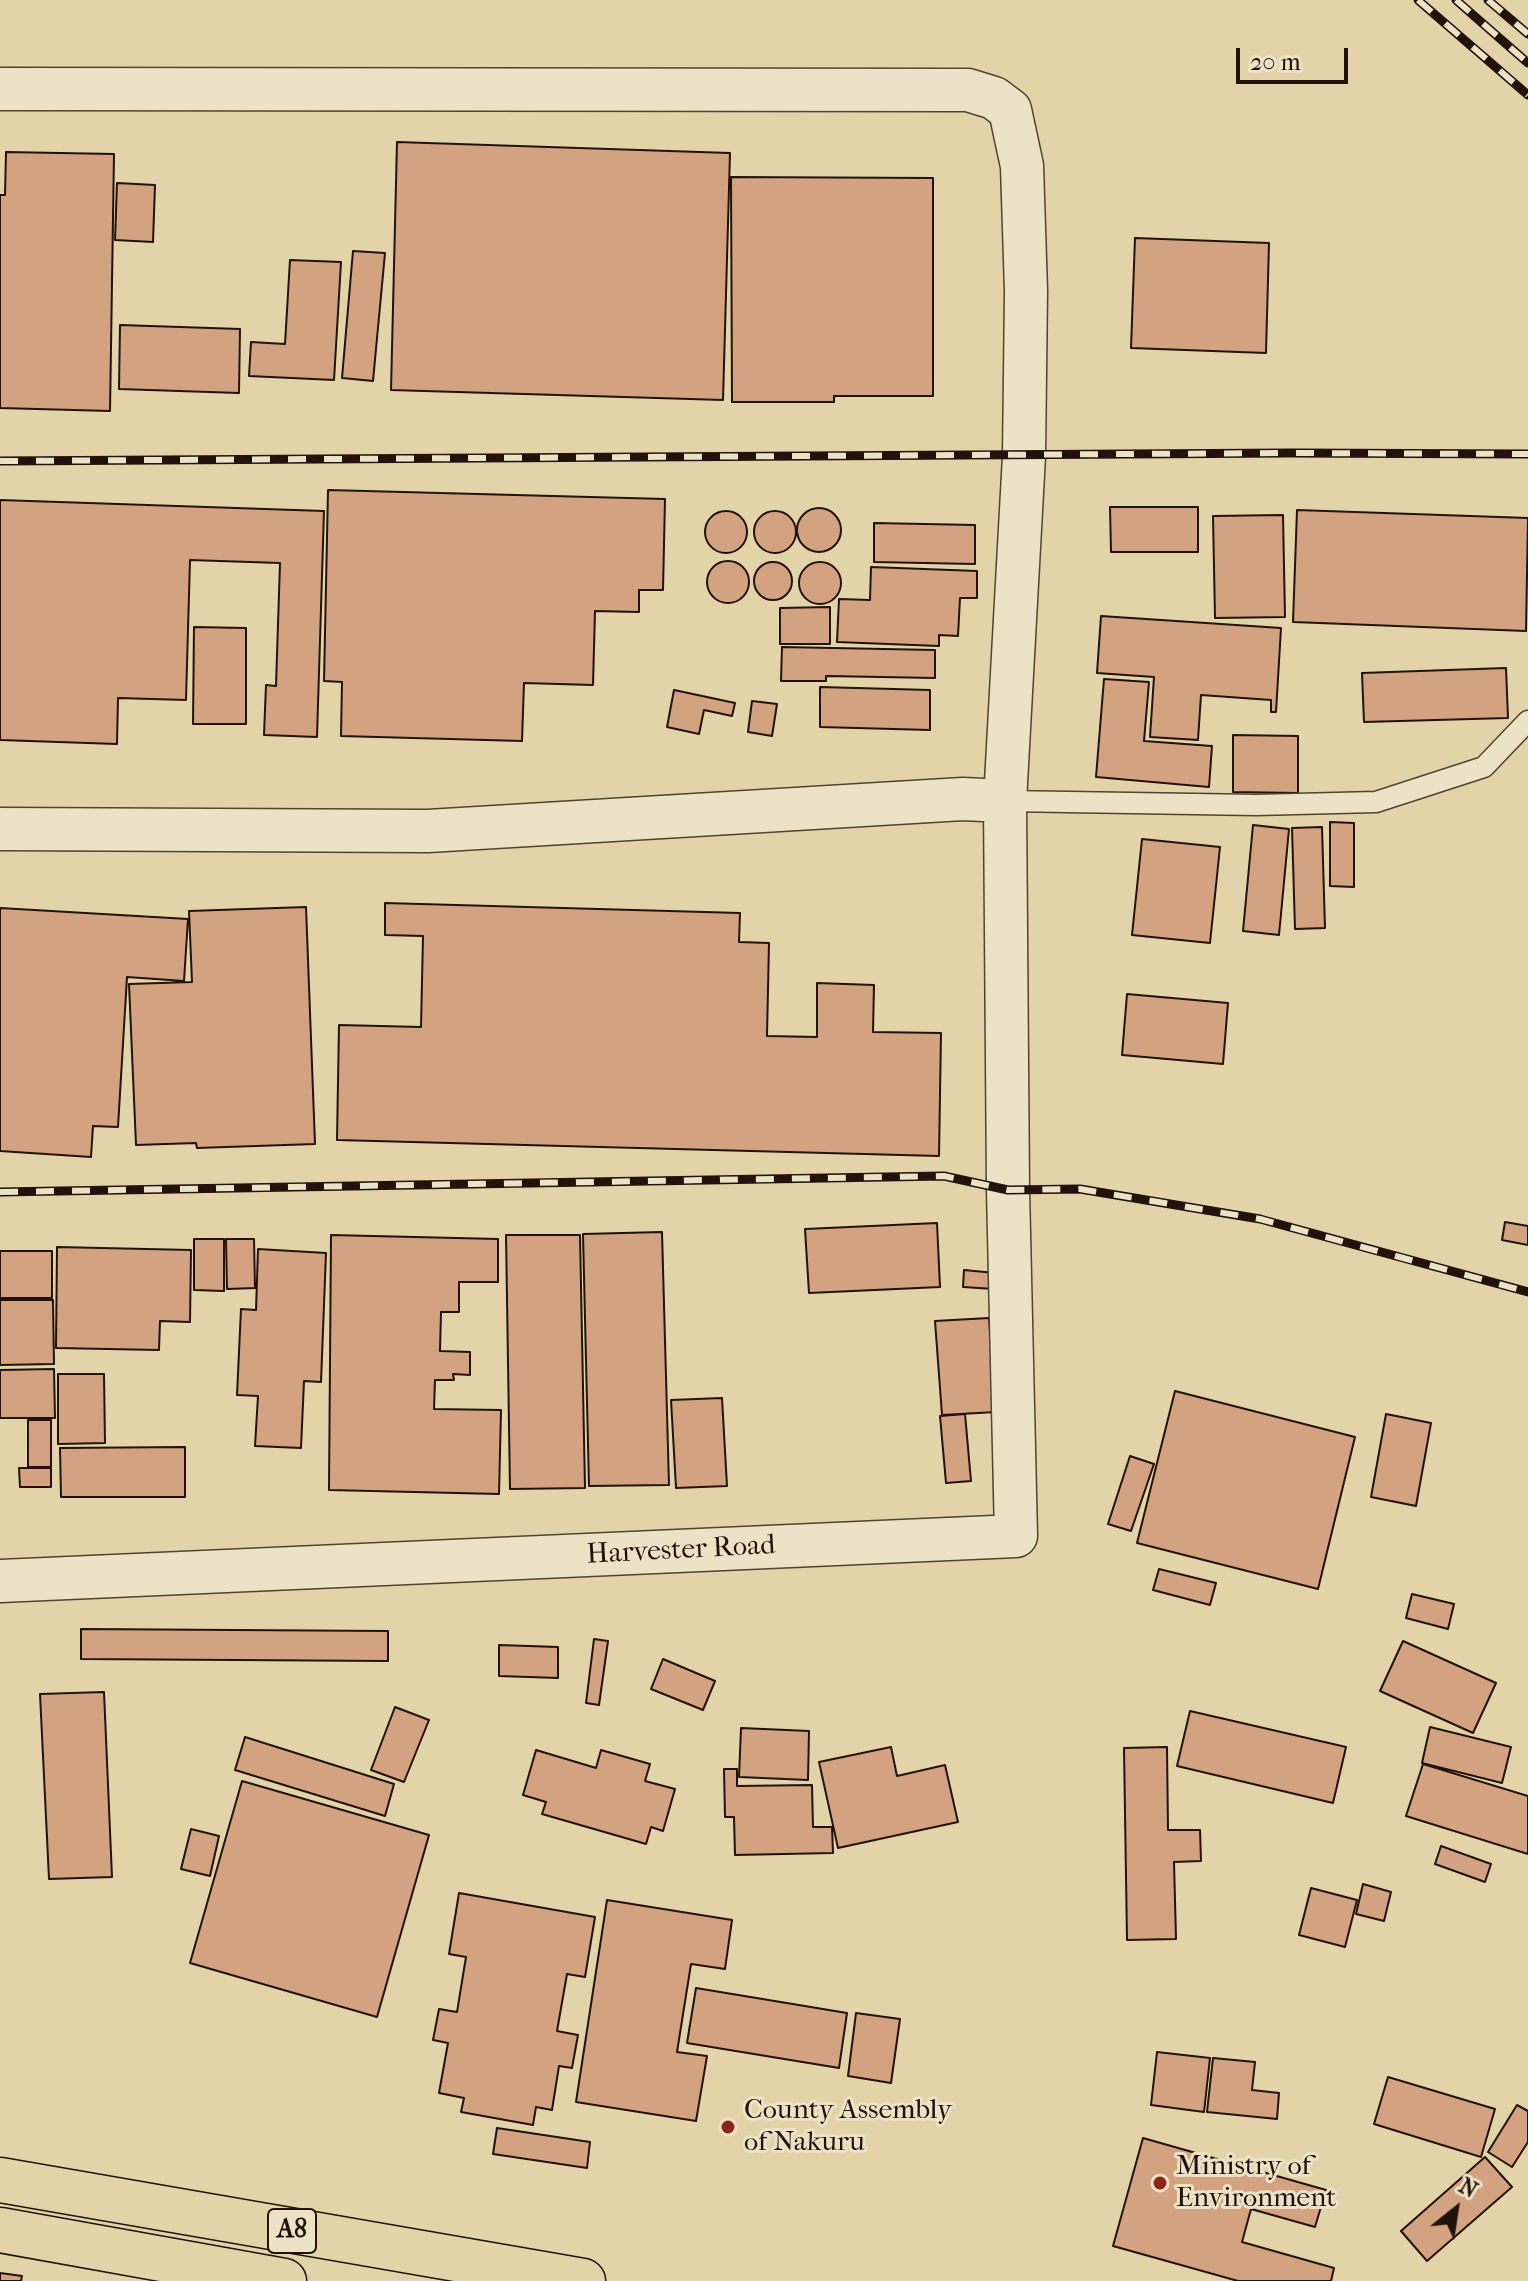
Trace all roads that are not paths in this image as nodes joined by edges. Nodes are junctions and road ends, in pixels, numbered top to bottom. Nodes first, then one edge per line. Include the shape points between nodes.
1 (0, 89) edge
2 (1528, 721) edge
3 (1005, 801) junction
4 (0, 829) edge
5 (0, 1581) edge
6 (0, 2180) edge
7 (0, 2230) edge
8 (284, 2281) edge
9 (583, 2281) edge

1 - 3 street via 968,90 994,98 1010,110 1022,166 1026,291 1024,456
2 - 3 lane via 1484,767 1376,802
3 - 4 street via 963,799 428,831
3 - 5 street, Harvester Road via 1016,1536
6 - 9 highway, A8
7 - 8 highway, A8

